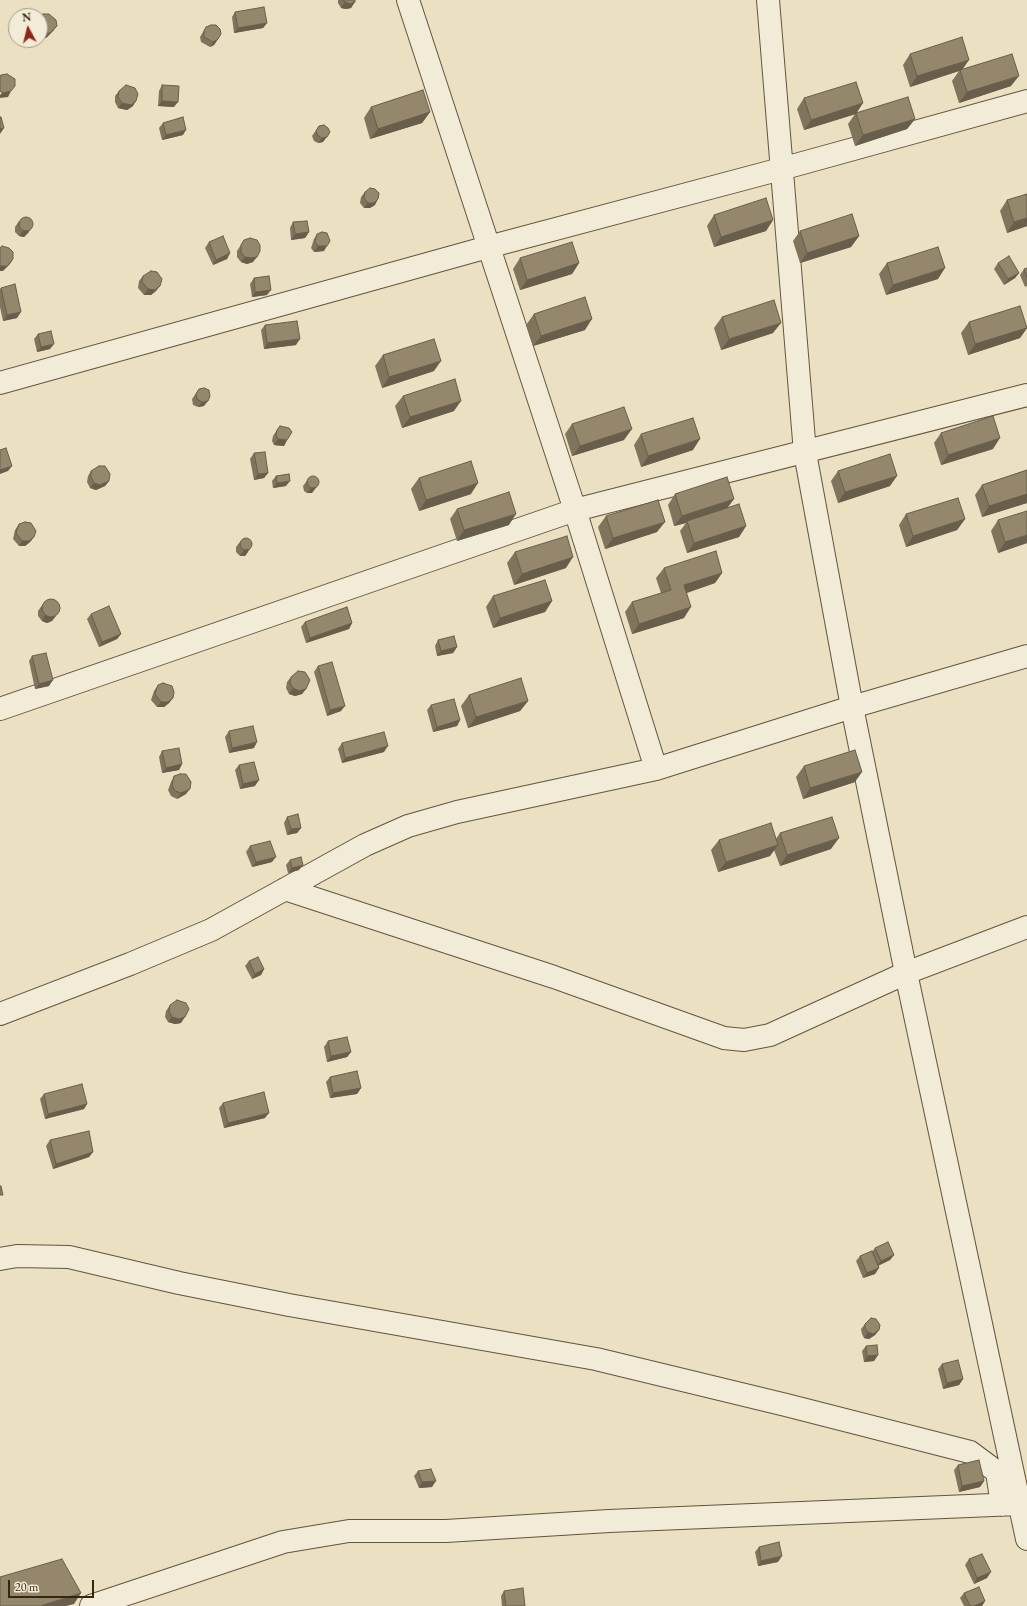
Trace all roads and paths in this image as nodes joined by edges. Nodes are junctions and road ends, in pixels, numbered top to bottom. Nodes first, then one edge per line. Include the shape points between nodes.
1 (408, 0) edge
2 (768, 0) edge
3 (1027, 100) edge
4 (781, 169) junction
5 (488, 247) junction
6 (0, 384) edge
7 (1027, 395) edge
8 (806, 452) junction
9 (576, 510) junction
10 (1027, 656) edge
11 (852, 707) junction
12 (0, 709) edge
13 (656, 769) junction
14 (286, 889) junction
15 (1027, 927) edge
16 (906, 973) junction
17 (0, 1014) edge
18 (0, 1259) edge
19 (1010, 1504) junction
20 (1027, 1539) edge
21 (91, 1606) edge

1 - 5 street
2 - 4 street
3 - 4 street
4 - 5 street
4 - 8 street
5 - 6 street
5 - 9 street
7 - 8 street
8 - 9 street
8 - 11 street
9 - 12 street
9 - 13 street
10 - 11 street
11 - 13 street
11 - 16 street
13 - 14 street via 457,812 408,826 365,845
14 - 16 street via 554,977 724,1038 744,1040 770,1035
14 - 17 street via 211,930
15 - 16 street
16 - 19 street
18 - 19 street via 17,1256 69,1257 289,1305 596,1359 970,1452 997,1472
19 - 20 street
19 - 21 street via 446,1530 349,1531 283,1542

